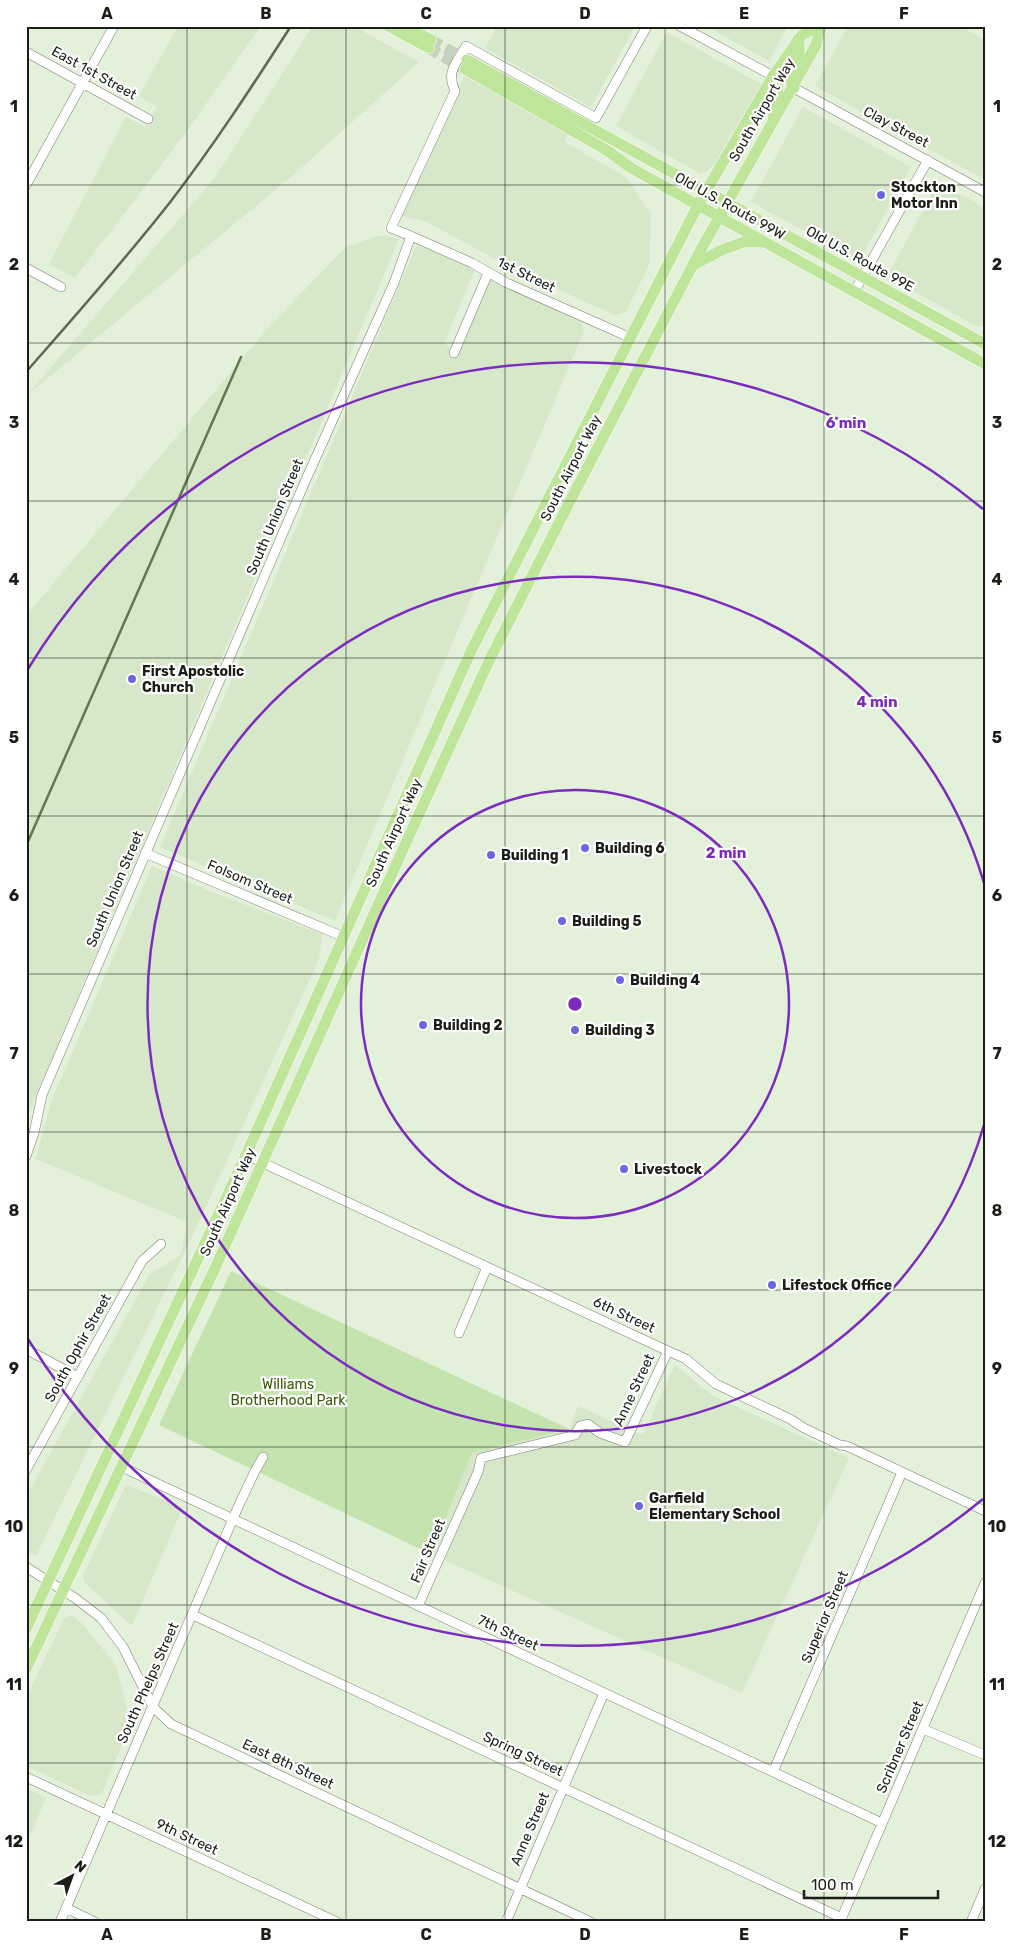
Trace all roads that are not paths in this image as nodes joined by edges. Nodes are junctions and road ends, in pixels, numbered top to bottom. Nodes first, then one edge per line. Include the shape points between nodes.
1 (114, 26) edge
2 (388, 26) edge
3 (405, 26) edge
4 (647, 26) edge
5 (680, 26) edge
6 (820, 26) edge
7 (798, 40) junction
8 (26, 52) edge
9 (485, 70) joint
10 (773, 76) junction
11 (82, 83) junction
12 (794, 88) junction
13 (148, 119) dead end
14 (773, 123) junction
15 (928, 160) junction
16 (26, 185) edge
17 (707, 191) junction
18 (985, 192) edge
19 (727, 202) junction
20 (698, 206) junction
21 (719, 217) junction
22 (411, 236) junction
23 (764, 242) junction
24 (693, 265) junction
25 (26, 268) edge
26 (488, 272) junction
27 (862, 277) junction
28 (61, 287) dead end
29 (854, 292) junction
30 (657, 332) junction
31 (968, 335) junction
32 (985, 336) edge
33 (631, 338) junction
34 (985, 344) edge
35 (454, 353) dead end
36 (985, 364) edge
37 (145, 853) junction
38 (344, 937) junction
39 (27, 1154) edge
40 (246, 1155) junction
41 (262, 1163) junction
42 (161, 1244) dead end
43 (487, 1267) junction
44 (459, 1332) dead end
45 (26, 1349) edge
46 (668, 1351) junction
47 (78, 1377) junction
48 (625, 1442) joint
49 (263, 1457) dead end
50 (122, 1467) junction
51 (26, 1470) edge
52 (902, 1472) junction
53 (985, 1511) edge
54 (234, 1520) junction
55 (26, 1567) edge
56 (49, 1580) junction
57 (985, 1583) edge
58 (62, 1589) junction
59 (418, 1606) junction
60 (193, 1615) junction
61 (26, 1629) edge
62 (26, 1669) edge
63 (604, 1693) junction
64 (153, 1707) junction
65 (922, 1729) junction
66 (985, 1755) edge
67 (773, 1772) junction
68 (26, 1777) edge
69 (563, 1788) junction
70 (106, 1814) junction
71 (882, 1823) junction
72 (520, 1888) junction
73 (985, 1889) edge
74 (66, 1908) junction
75 (841, 1920) edge
76 (60, 1922) edge
77 (95, 1922) edge
78 (337, 1922) edge
79 (506, 1922) edge
80 (591, 1922) edge
81 (971, 1922) edge

1 - 11 street
2 - 3 main road via 430,44
4 - 22 street via 596,118 466,46 450,76 455,91 391,228
5 - 10 street
6 - 7 main road, South Airport Way via 802,34
6 - 12 main road, South Airport Way via 816,45
7 - 10 main road, South Airport Way
7 - 12 main road via 800,51 791,80
8 - 11 street, East 1st Street
9 - 17 main road, Old U.S. Route 99E
9 - 20 main road, Old U.S. Route 99W via 466,65
10 - 14 main road via 778,82 778,91
10 - 17 main road, South Airport Way
11 - 13 street, East 1st Street
11 - 16 street
12 - 14 main road, South Airport Way
12 - 15 street, Clay Street
14 - 19 main road, South Airport Way
15 - 18 street, Clay Street
15 - 27 street
17 - 19 main road, Old U.S. Route 99E
17 - 20 main road, South Airport Way
19 - 21 main road, South Airport Way
19 - 27 main road, Old U.S. Route 99E
20 - 21 main road, Old U.S. Route 99W
20 - 33 main road, South Airport Way
21 - 23 main road, Old U.S. Route 99W
21 - 24 main road, South Airport Way
22 - 26 street, 1st Street
22 - 37 street, South Union Street
23 - 24 main road via 737,244
23 - 29 main road, Old U.S. Route 99W
24 - 30 main road, South Airport Way
25 - 28 street
26 - 33 street, 1st Street
26 - 35 street
27 - 29 street
27 - 31 main road, Old U.S. Route 99E
29 - 36 main road, Old U.S. Route 99W
30 - 33 main road via 640,339
30 - 41 main road, South Airport Way via 489,661
31 - 32 main road
31 - 34 main road, Old U.S. Route 99E
33 - 38 main road, South Airport Way via 471,652
37 - 38 street, Folsom Street
37 - 39 street, South Union Street via 42,1095
38 - 40 main road, South Airport Way
40 - 41 street, 6th Street
40 - 56 main road, South Airport Way
41 - 43 street, 6th Street
41 - 50 main road, South Airport Way
42 - 47 street, South Ophir Street via 142,1261
43 - 44 street
43 - 46 street, 6th Street
45 - 47 street
46 - 48 street, Anne Street
46 - 52 street, 6th Street via 686,1359 716,1384
47 - 51 street, South Ophir Street
48 - 59 street, Fair Street via 600,1433 588,1424 580,1426 575,1435 481,1458
49 - 54 street, South Phelps Street
50 - 54 street, 7th Street
50 - 58 main road, South Airport Way
52 - 53 street, 6th Street
52 - 67 street, Superior Street
54 - 59 street, 7th Street
54 - 60 street, South Phelps Street
55 - 56 street, East 8th Street
56 - 58 street, East 8th Street
56 - 61 main road, South Airport Way
57 - 65 street, Scribner Street
58 - 62 main road, South Airport Way
58 - 64 street, East 8th Street via 91,1609 114,1634
59 - 63 street, 7th Street
60 - 64 street, South Phelps Street
60 - 69 street, Spring Street
63 - 67 street, 7th Street
63 - 69 street, Anne Street
64 - 70 street, South Phelps Street
64 - 72 street, East 8th Street via 180,1728
65 - 66 street
65 - 71 street, Scribner Street
67 - 71 street, 7th Street
68 - 70 street, 9th Street
69 - 72 street, Anne Street
69 - 75 street, Spring Street
70 - 74 street, South Phelps Street
70 - 78 street, 9th Street
71 - 75 street, Scribner Street
72 - 79 street, Anne Street
72 - 80 street, East 8th Street
73 - 81 street
74 - 76 street, South Phelps Street
74 - 77 street

